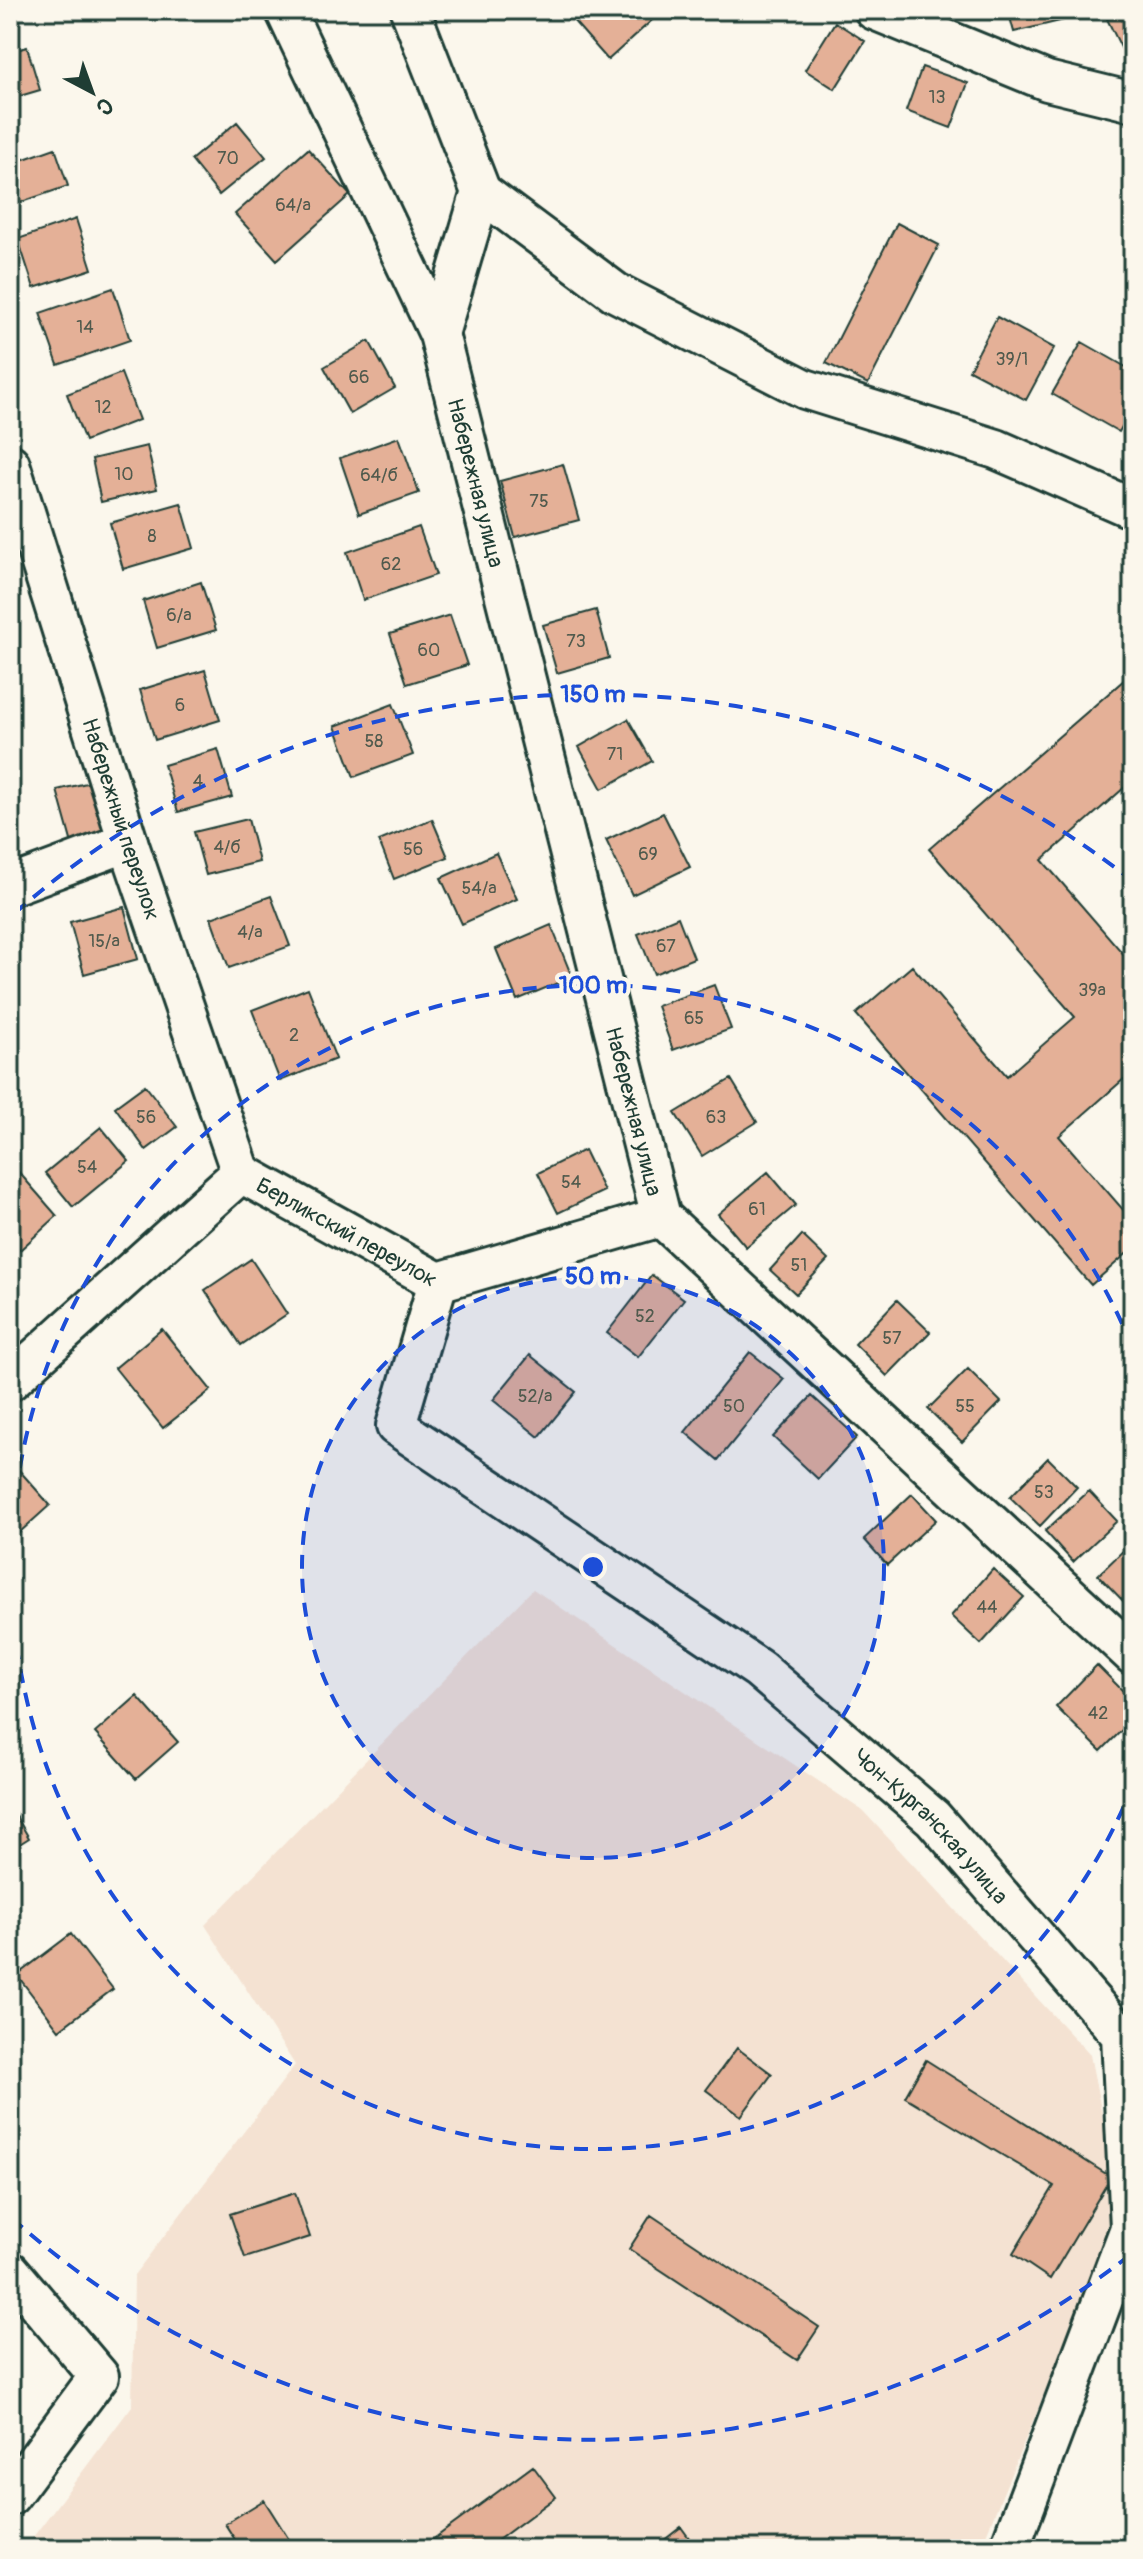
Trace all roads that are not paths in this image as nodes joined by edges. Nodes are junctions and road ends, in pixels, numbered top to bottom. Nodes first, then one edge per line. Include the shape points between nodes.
1 (285, 10) edge
2 (410, 10) edge
3 (874, 10) edge
4 (1133, 102) edge
5 (481, 192) junction
6 (439, 334) junction
7 (10, 464) edge
8 (1133, 509) edge
9 (128, 842) junction
10 (10, 886) edge
11 (241, 1173) junction
12 (661, 1217) junction
13 (438, 1282) junction
14 (10, 1381) edge
15 (1133, 1655) edge
16 (10, 2271) edge
17 (10, 2496) edge
18 (1009, 2549) edge

1 - 6 street, Набережная улица
2 - 5 street
3 - 4 street via 1047,81
5 - 6 street
5 - 8 street via 615,292 805,389 996,449
6 - 12 street, Набережная улица
7 - 9 street, Набережный переулок
9 - 10 street
9 - 11 street, Набережный переулок
11 - 13 street, Берликский переулок
11 - 14 street, Берликский переулок
12 - 13 street, Берликский переулок
12 - 15 street, Набережная улица
13 - 18 street, Чон-Курганская улица via 396,1426 759,1669 933,1818 1121,2035 1130,2228
16 - 17 street via 99,2376

